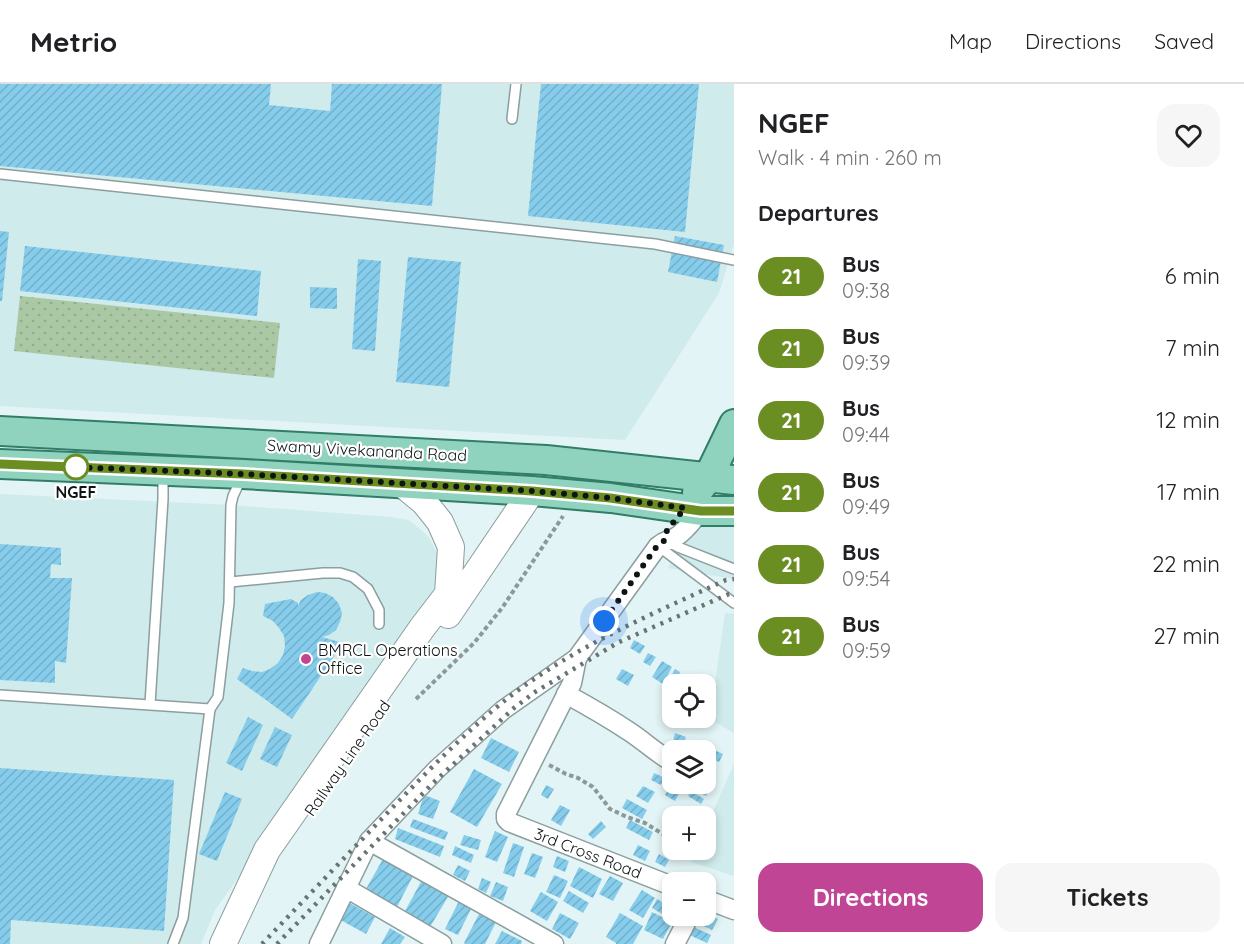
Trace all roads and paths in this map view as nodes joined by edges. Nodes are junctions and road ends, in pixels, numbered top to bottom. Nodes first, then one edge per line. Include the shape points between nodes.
1 (516, 84) edge
2 (512, 119) dead end
3 (0, 174) edge
4 (734, 260) edge
5 (734, 424) edge
6 (0, 431) edge
7 (0, 464) edge
8 (163, 471) junction
9 (243, 474) junction
10 (725, 476) edge
11 (402, 484) junction
12 (532, 491) junction
13 (576, 495) junction
14 (693, 509) junction
15 (734, 511) edge
16 (661, 543) junction
17 (734, 569) edge
18 (230, 582) junction
19 (734, 603) edge
20 (379, 624) dead end
21 (577, 658) junction
22 (566, 694) junction
23 (0, 695) edge
24 (416, 699) dead end
25 (150, 704) junction
26 (210, 709) junction
27 (535, 757) junction
28 (662, 757) edge
29 (662, 834) edge
30 (369, 841) junction
31 (662, 882) edge
32 (346, 888) junction
33 (716, 903) edge
34 (734, 910) edge
35 (684, 926) edge
36 (173, 944) edge
37 (223, 944) edge
38 (238, 944) edge
39 (319, 944) edge
40 (441, 944) edge
41 (554, 944) edge
42 (675, 944) edge

1 - 2 lane
3 - 4 lane via 655,244
5 - 10 main road
6 - 10 main road, Swamy Vivekananda Road via 546,460
7 - 8 main road, Swamy Vivekananda Road
8 - 9 main road, Swamy Vivekananda Road
8 - 25 lane
9 - 11 main road, Swamy Vivekananda Road
9 - 18 lane via 231,505
10 - 14 main road
11 - 12 main road, Swamy Vivekananda Road
11 - 37 main road via 440,522 450,547 448,594 267,849
12 - 13 main road, Swamy Vivekananda Road
12 - 38 main road, Railway Line Road via 280,854
13 - 14 main road, Swamy Vivekananda Road
13 - 24 path via 502,608 474,643
14 - 15 main road, Swamy Vivekananda Road
14 - 16 street via 667,530
16 - 17 lane
16 - 19 lane
16 - 21 street
18 - 20 lane via 340,573 354,577 368,589 379,610
18 - 26 lane via 218,697
21 - 22 street
21 - 30 street via 503,710 437,769
22 - 27 street
22 - 28 street via 632,733
23 - 25 lane
25 - 26 lane
26 - 36 lane via 183,918
27 - 29 path via 593,787 610,809
27 - 31 street, 3rd Cross Road via 506,814 509,822
30 - 32 street
30 - 41 street
32 - 39 street
32 - 40 street
33 - 34 street
35 - 42 street

